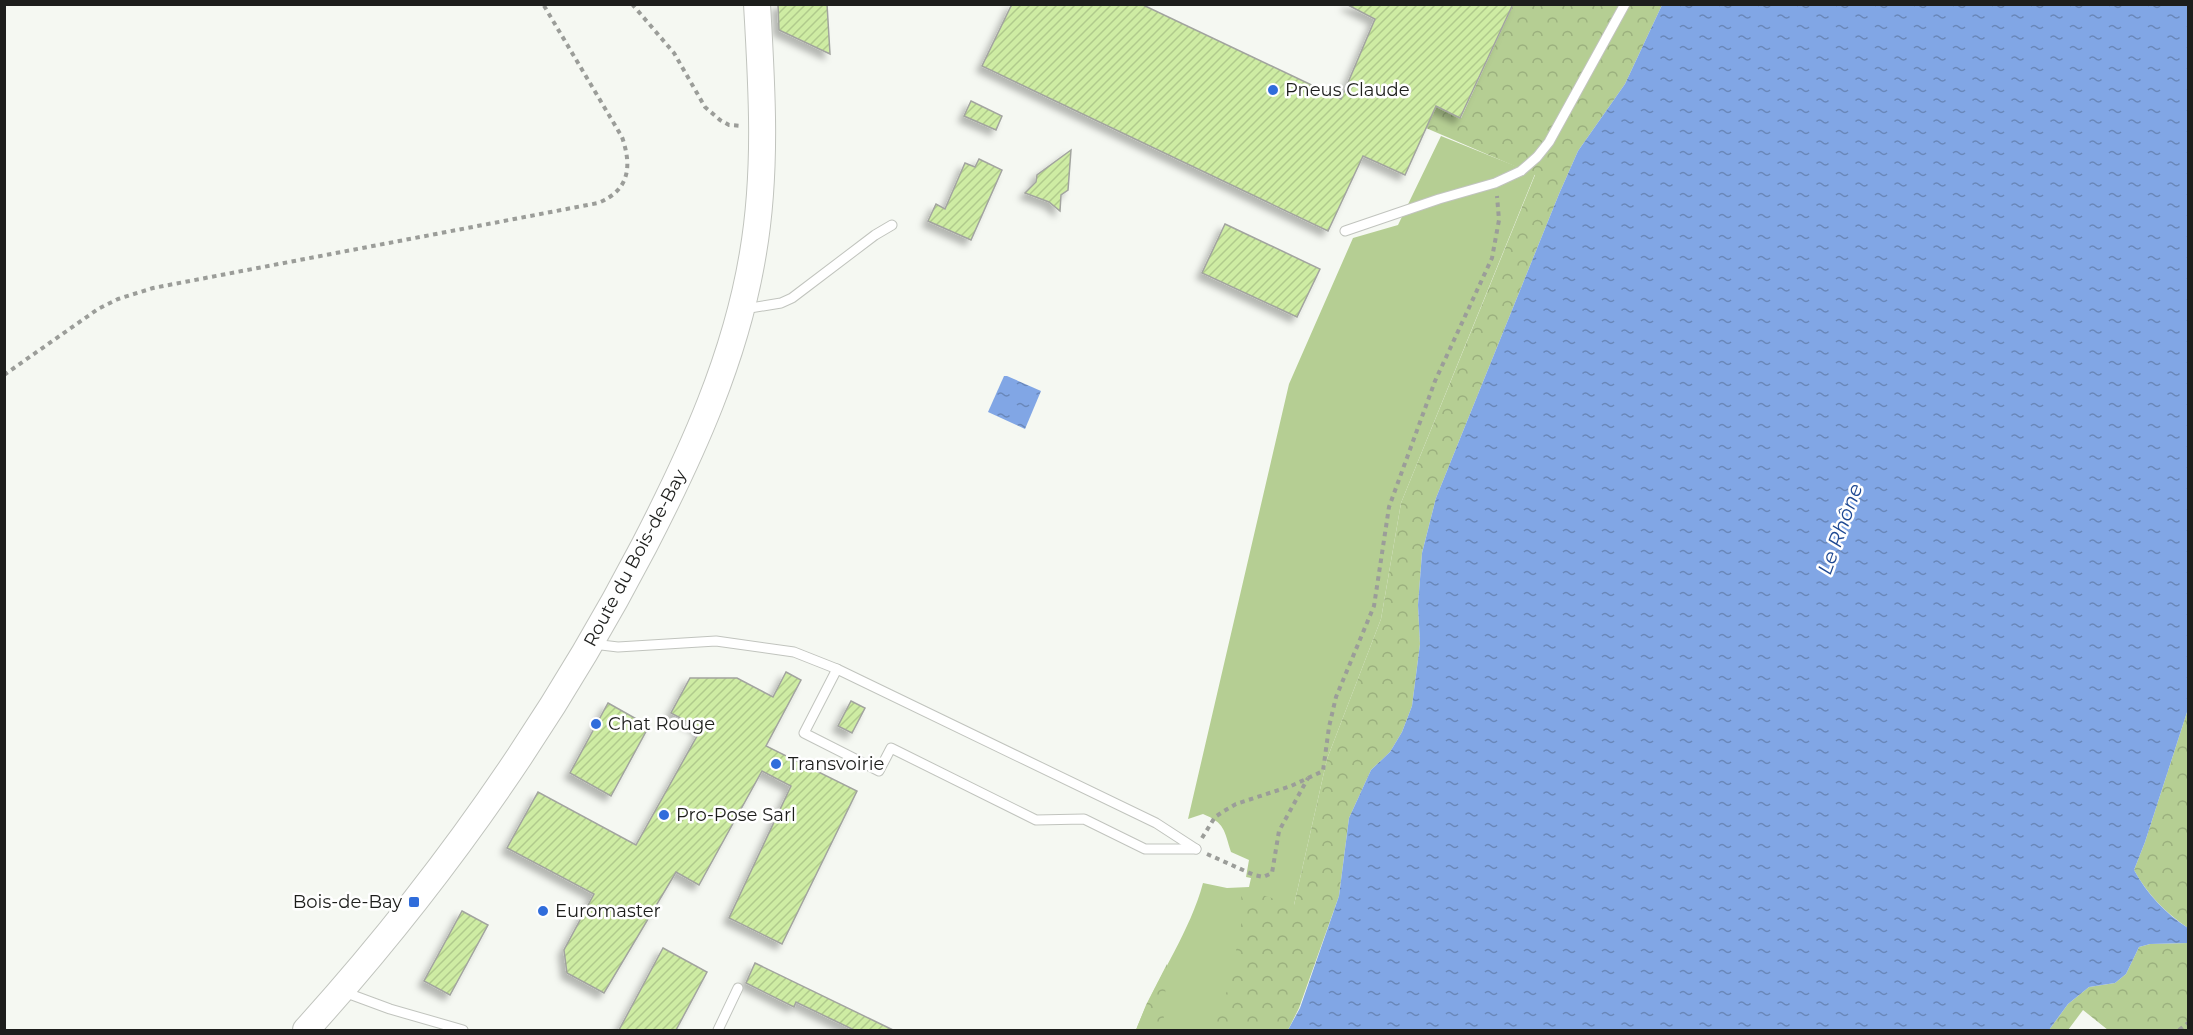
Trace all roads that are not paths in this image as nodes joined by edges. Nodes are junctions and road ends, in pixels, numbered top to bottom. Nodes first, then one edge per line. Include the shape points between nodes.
1 (758, 4) edge
2 (1625, 4) edge
3 (892, 225) dead end
4 (1345, 231) dead end
5 (741, 309) junction
6 (591, 643) junction
7 (837, 669) junction
8 (738, 988) dead end
9 (342, 991) junction
10 (306, 1030) edge
11 (463, 1030) edge
12 (718, 1030) edge

1 - 5 main road, Route du Bois-de-Bay via 763,128 761,195
2 - 4 lane via 1549,142 1521,171
3 - 5 lane via 792,298
5 - 6 main road, Route du Bois-de-Bay via 698,437
6 - 7 lane via 618,647 716,641 794,652
6 - 9 main road, Route du Bois-de-Bay via 476,821
7 - 7 lane via 1156,823 1196,849 1145,849 1084,819 1036,820 891,748 879,771 804,733
8 - 12 lane
9 - 10 main road, Route du Bois-de-Bay
9 - 11 lane

